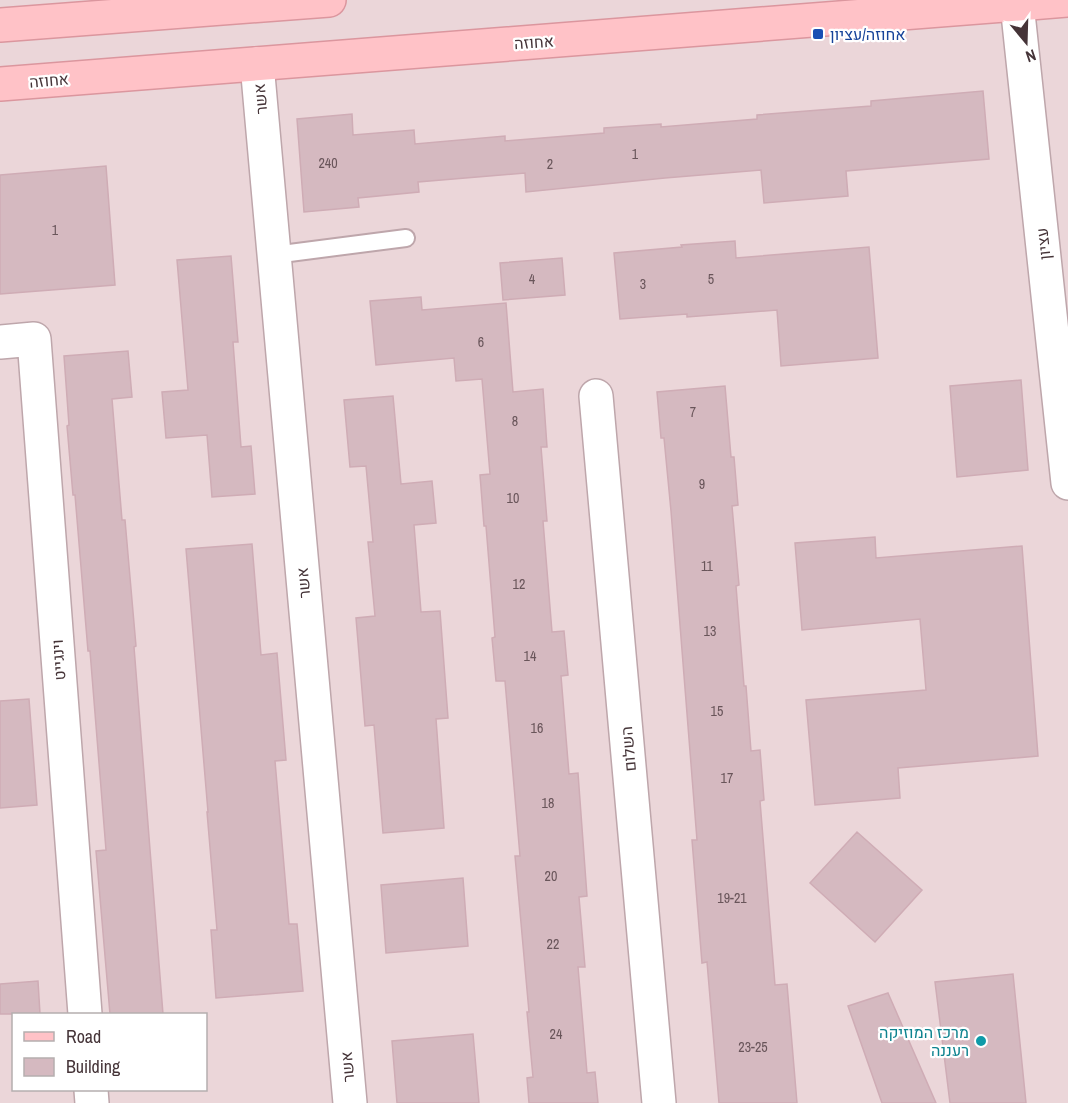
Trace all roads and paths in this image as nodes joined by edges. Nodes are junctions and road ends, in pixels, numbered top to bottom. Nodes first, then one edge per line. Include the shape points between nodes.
1 (329, 0) edge
2 (1068, 0) edge
3 (1017, 4) junction
4 (0, 25) edge
5 (256, 63) junction
6 (0, 84) edge
7 (406, 238) dead end
8 (274, 255) junction
9 (0, 342) edge
10 (596, 396) dead end
11 (1068, 483) edge
12 (85, 1013) edge
13 (350, 1103) edge
14 (659, 1103) edge

1 - 4 main road
2 - 3 main road, אחוזה
3 - 5 main road, אחוזה
3 - 11 street, עציון
5 - 6 main road, אחוזה
5 - 8 street, אשר
7 - 8 lane
8 - 13 street, אשר
9 - 12 street, וינגייט via 34,339
10 - 14 street, השלום

